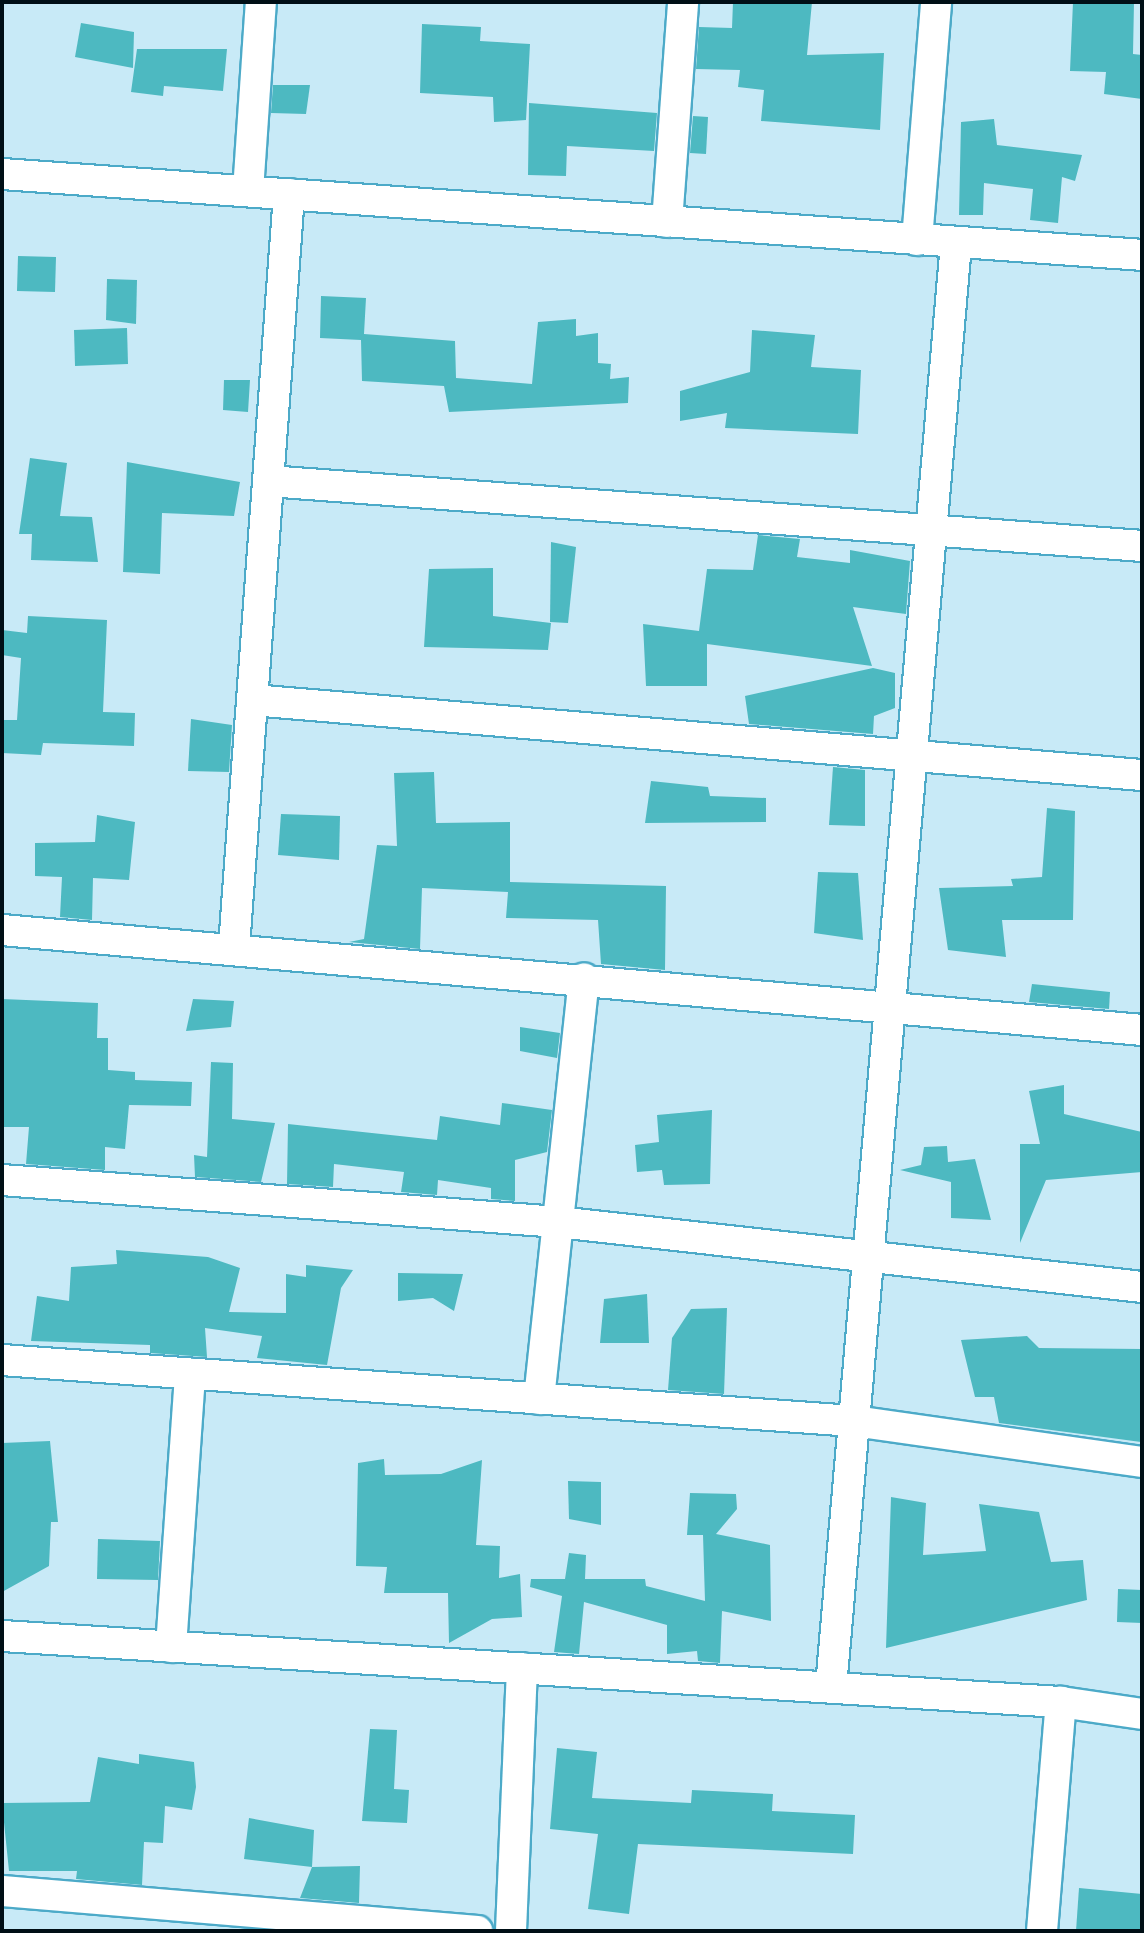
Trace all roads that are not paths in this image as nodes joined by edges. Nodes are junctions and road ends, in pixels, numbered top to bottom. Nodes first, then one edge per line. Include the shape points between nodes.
1 (261, 2) edge
2 (678, 2) edge
3 (936, 2) edge
4 (2, 174) edge
5 (248, 191) junction
6 (289, 194) junction
7 (667, 222) junction
8 (917, 240) junction
9 (956, 243) junction
10 (1142, 255) edge
11 (268, 481) junction
12 (936, 530) junction
13 (1142, 546) edge
14 (252, 700) junction
15 (913, 752) junction
16 (1142, 775) edge
17 (2, 930) edge
18 (234, 947) junction
19 (584, 978) junction
20 (888, 1005) junction
21 (1142, 1030) edge
22 (2, 1180) edge
23 (558, 1222) junction
24 (869, 1255) junction
25 (1142, 1287) edge
26 (2, 1360) edge
27 (190, 1374) junction
28 (539, 1399) junction
29 (854, 1421) junction
30 (1142, 1462) edge
31 (2, 1636) edge
32 (171, 1647) junction
33 (522, 1668) junction
34 (831, 1687) junction
35 (1061, 1702) junction
36 (1142, 1714) edge
37 (2, 1891) edge
38 (477, 1931) edge
39 (511, 1931) edge
40 (1042, 1931) edge

1 - 5 street
2 - 7 street
3 - 8 street
4 - 5 street
5 - 6 street
6 - 7 street
6 - 11 street
7 - 8 street
8 - 9 street
9 - 10 street
9 - 12 street
11 - 12 street
11 - 14 street
12 - 13 street
12 - 15 street
14 - 15 street
14 - 18 street
15 - 16 street
15 - 20 street
17 - 18 street
18 - 19 street
19 - 20 street
19 - 23 street
20 - 21 street
20 - 24 street
22 - 23 street
23 - 24 street
23 - 28 street
24 - 25 street
24 - 29 street
26 - 27 street
27 - 28 street
27 - 32 street
28 - 29 street
29 - 30 street
29 - 34 street
31 - 32 street
32 - 33 street
33 - 34 street
33 - 39 street
34 - 35 street
35 - 36 street
35 - 40 street
37 - 38 street

